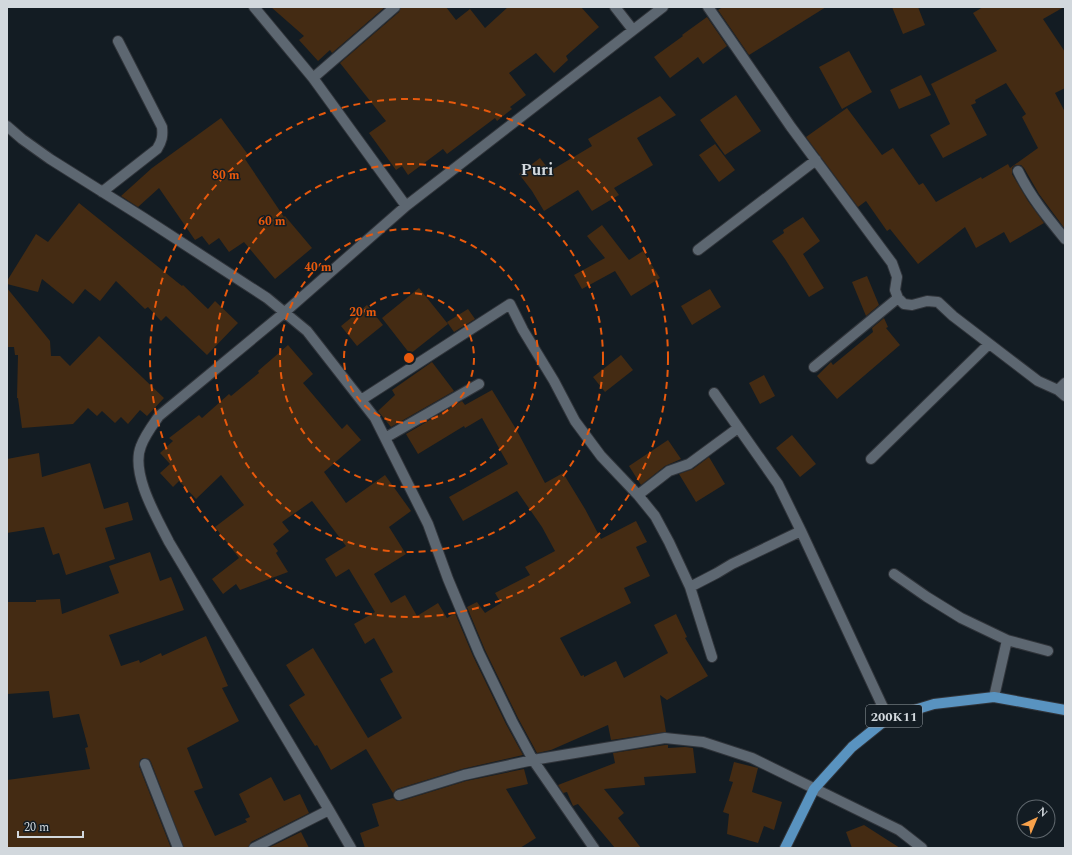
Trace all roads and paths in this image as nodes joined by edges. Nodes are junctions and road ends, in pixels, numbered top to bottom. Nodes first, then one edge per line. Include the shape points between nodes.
1 (254, 7) edge
2 (395, 7) edge
3 (615, 7) edge
4 (663, 7) edge
5 (708, 7) edge
6 (633, 30) junction
7 (118, 41) dead end
8 (312, 78) junction
9 (7, 126) edge
10 (816, 160) junction
11 (1018, 171) dead end
12 (102, 192) junction
13 (406, 206) junction
14 (1065, 239) edge
15 (698, 250) dead end
16 (898, 298) junction
17 (285, 312) junction
18 (989, 344) junction
19 (814, 367) dead end
20 (479, 384) dead end
21 (1063, 390) edge
22 (714, 393) dead end
23 (361, 400) junction
24 (738, 428) junction
25 (385, 438) junction
26 (871, 458) dead end
27 (638, 494) junction
28 (802, 531) junction
29 (894, 574) dead end
30 (690, 587) junction
31 (1007, 640) junction
32 (1048, 651) dead end
33 (712, 657) dead end
34 (994, 697) junction
35 (1065, 710) edge
36 (888, 718) junction
37 (532, 760) junction
38 (145, 764) dead end
39 (814, 789) junction
40 (398, 795) dead end
41 (330, 810) junction
42 (178, 848) edge
43 (254, 848) edge
44 (351, 848) edge
45 (594, 848) edge
46 (785, 848) edge
47 (922, 848) edge

1 - 8 street
2 - 8 street
3 - 6 street
4 - 6 street
5 - 10 street
6 - 13 street
7 - 12 street via 162,127 163,136 157,149
8 - 13 street
9 - 12 street via 38,151
10 - 15 street
10 - 16 street via 892,263
11 - 14 street via 1040,208
12 - 17 street
13 - 17 street
16 - 18 street via 904,304 912,305 927,301 938,302
16 - 19 street
17 - 23 street via 306,331
17 - 41 street via 159,416 140,447 138,464 149,502 169,542
18 - 21 street via 1038,382
18 - 26 street
20 - 25 street
22 - 24 street
23 - 25 street via 375,418
23 - 27 street via 510,304 575,421 601,456
24 - 27 street via 688,464 669,471
24 - 28 street via 778,484
25 - 37 street via 428,524 479,653
27 - 30 street via 669,542
28 - 30 street
28 - 36 street
29 - 31 street via 961,618
30 - 33 street
31 - 32 street
31 - 34 street
34 - 35 main road, 200K11
34 - 36 main road, 200K11 via 934,704
36 - 39 main road, 200K11 via 852,747
37 - 39 street via 665,738 703,742 752,758
37 - 40 street via 464,775
37 - 45 street
38 - 42 street
39 - 46 main road, 200K11
39 - 47 street via 899,830
41 - 43 street
41 - 44 street

